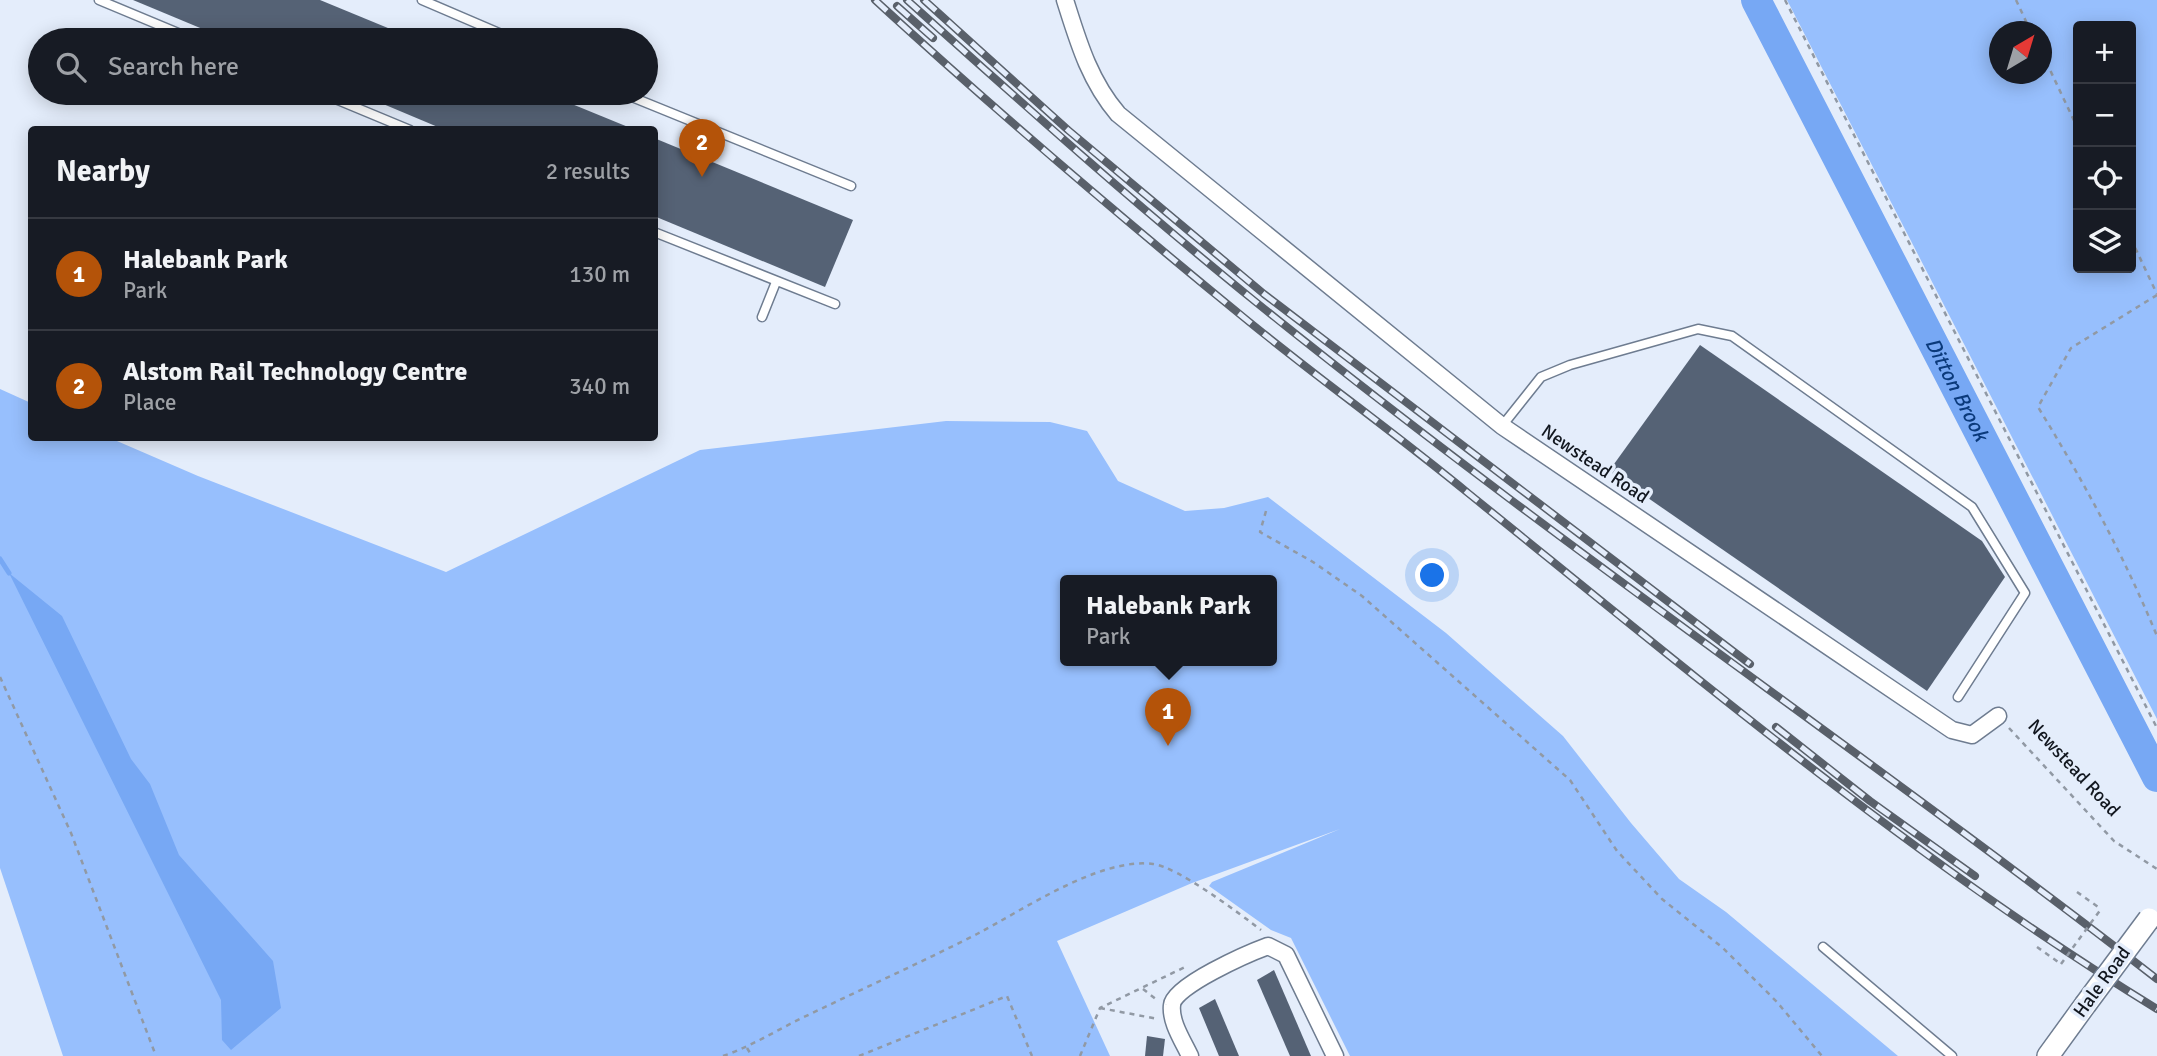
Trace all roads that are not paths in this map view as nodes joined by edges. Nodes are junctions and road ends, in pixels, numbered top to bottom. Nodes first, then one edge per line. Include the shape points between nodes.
1 (99, 0) edge
2 (422, 0) edge
3 (1065, 0) edge
4 (166, 28) edge
5 (487, 28) edge
6 (350, 105) edge
7 (652, 105) edge
8 (400, 126) edge
9 (851, 186) dead end
10 (658, 234) edge
11 (776, 282) junction
12 (835, 304) dead end
13 (762, 317) dead end
14 (1502, 426) junction
15 (1958, 697) dead end
16 (1998, 716) road end
17 (2153, 914) edge
18 (1823, 947) dead end
19 (1190, 1056) edge
20 (1335, 1056) edge
21 (1952, 1056) edge
22 (2048, 1056) edge

1 - 4 lane
2 - 5 lane
3 - 14 street, Newstead Road via 1086,65 1118,114
6 - 8 lane
7 - 9 lane
10 - 11 lane
11 - 12 lane
11 - 13 lane
14 - 15 lane via 1541,377 1570,365 1698,328 1732,336 1972,507 2025,593
14 - 16 street, Newstead Road via 1952,730 1972,734
17 - 22 street, Hale Road, bridge
18 - 21 lane
19 - 20 street via 1172,1017 1172,1001 1182,988 1268,946 1286,955

